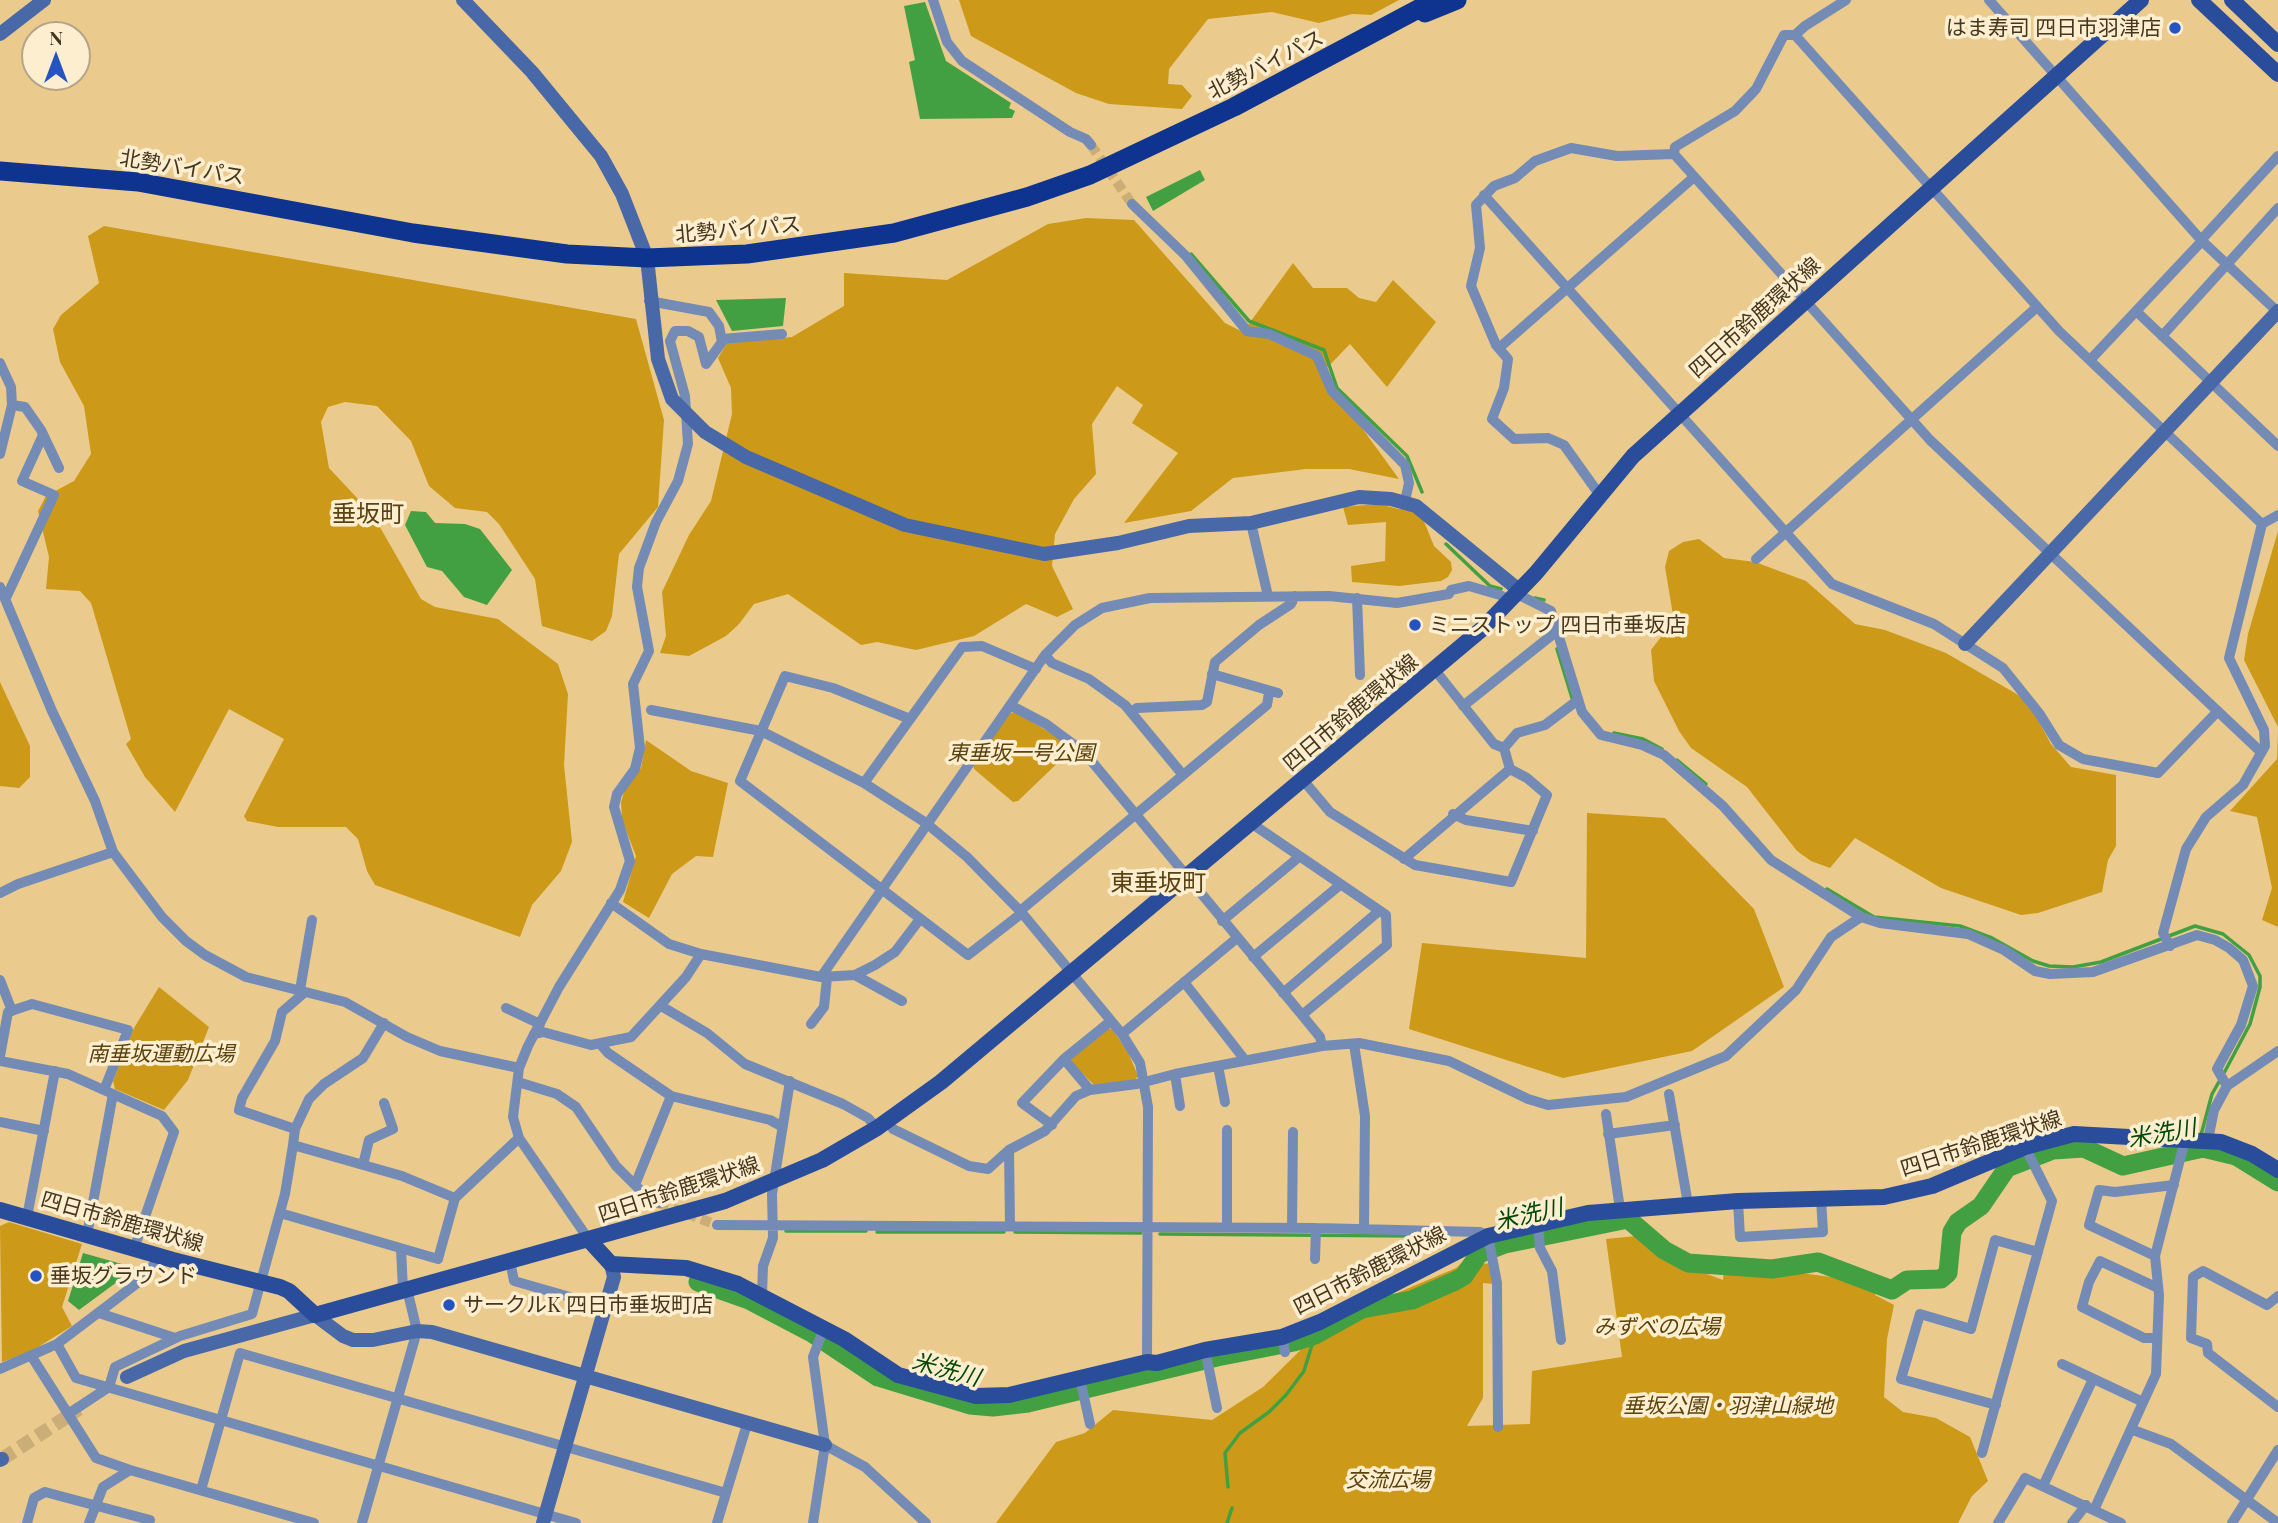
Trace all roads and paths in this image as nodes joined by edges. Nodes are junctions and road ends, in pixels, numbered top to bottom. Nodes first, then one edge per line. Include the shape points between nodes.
1 (44, 0) edge
2 (463, 0) edge
3 (933, 0) edge
4 (1429, 0) edge
5 (1435, 0) edge
6 (1457, 0) edge
7 (1846, 0) edge
8 (1989, 0) edge
9 (2141, 0) edge
10 (2199, 0) edge
11 (2232, 0) edge
12 (0, 34) edge
13 (1371, 35) junction
14 (1796, 35) junction
15 (2278, 44) edge
16 (2278, 74) edge
17 (2057, 76) junction
18 (1091, 145) tunnel mouth
19 (1674, 154) junction
20 (2278, 156) edge
21 (0, 171) edge
22 (1694, 177) junction
23 (1933, 188) junction
24 (1484, 195) junction
25 (1132, 204) tunnel mouth
26 (2278, 208) edge
27 (2202, 240) junction
28 (646, 258) junction
29 (2227, 264) junction
30 (1567, 288) junction
31 (649, 301) junction
32 (1806, 301) junction
33 (2037, 307) junction
34 (2136, 311) junction
35 (2278, 311) edge
36 (782, 334) dead end
37 (2162, 336) junction
38 (722, 339) junction
39 (1499, 348) junction
40 (2090, 360) junction
41 (0, 363) edge
42 (2211, 383) junction
43 (12, 405) junction
44 (686, 413) junction
45 (1679, 414) junction
46 (1913, 421) junction
47 (2165, 432) junction
48 (43, 435) junction
49 (2278, 446) edge
50 (0, 454) edge
51 (59, 468) dead end
52 (1599, 494) junction
53 (1405, 501) junction
54 (2278, 515) edge
55 (1251, 523) junction
56 (2262, 523) junction
57 (1786, 533) junction
58 (2049, 552) junction
59 (1756, 559) dead end
60 (0, 587) edge
61 (1516, 595) junction
62 (1268, 596) junction
63 (1295, 596) junction
64 (6, 598) junction
65 (1357, 598) junction
66 (1557, 631) junction
67 (1965, 644) junction
68 (1045, 655) junction
69 (1036, 668) junction
70 (1434, 670) junction
71 (1212, 674) junction
72 (1360, 674) dead end
73 (1575, 702) junction
74 (1010, 705) junction
75 (1463, 706) junction
76 (651, 710) dead end
77 (2218, 711) junction
78 (1132, 712) junction
79 (910, 719) junction
80 (761, 731) junction
81 (1504, 748) junction
82 (2261, 752) junction
83 (1510, 769) junction
84 (1183, 775) junction
85 (1303, 780) junction
86 (864, 783) junction
87 (1135, 814) junction
88 (1453, 814) junction
89 (926, 823) junction
90 (1251, 823) junction
91 (1533, 831) junction
92 (113, 852) junction
93 (1299, 857) junction
94 (1404, 859) junction
95 (1187, 877) junction
96 (1340, 885) junction
97 (880, 889) junction
98 (0, 893) edge
99 (611, 903) junction
100 (1379, 911) junction
101 (1021, 912) junction
102 (1861, 917) junction
103 (920, 919) junction
104 (312, 920) dead end
105 (1222, 921) junction
106 (1237, 938) junction
107 (2169, 945) junction
108 (701, 954) junction
109 (1253, 957) junction
110 (1073, 972) junction
111 (855, 975) junction
112 (824, 977) junction
113 (0, 980) edge
114 (1184, 982) junction
115 (303, 991) junction
116 (1283, 993) junction
117 (902, 1000) dead end
118 (661, 1006) junction
119 (506, 1008) dead end
120 (12, 1011) junction
121 (1302, 1015) junction
122 (1111, 1021) junction
123 (384, 1023) junction
124 (811, 1024) dead end
125 (537, 1029) junction
126 (1122, 1034) junction
127 (1354, 1044) junction
128 (601, 1045) junction
129 (1322, 1046) junction
130 (2278, 1051) edge
131 (0, 1058) edge
132 (1064, 1059) junction
133 (1245, 1060) junction
134 (1218, 1066) junction
135 (519, 1068) junction
136 (55, 1071) junction
137 (1175, 1074) junction
138 (790, 1081) junction
139 (518, 1082) junction
140 (1145, 1082) junction
141 (2226, 1084) junction
142 (1090, 1090) junction
143 (109, 1092) junction
144 (1670, 1094) dead end
145 (671, 1096) junction
146 (1224, 1102) dead end
147 (384, 1103) dead end
148 (1180, 1106) dead end
149 (1606, 1114) dead end
150 (0, 1122) edge
151 (1052, 1125) junction
152 (1675, 1125) junction
153 (781, 1126) junction
154 (295, 1129) junction
155 (885, 1129) junction
156 (44, 1130) junction
157 (1227, 1130) dead end
158 (1293, 1132) dead end
159 (1608, 1134) junction
160 (519, 1138) junction
161 (2198, 1140) junction
162 (293, 1145) junction
163 (2026, 1149) junction
164 (1009, 1150) junction
165 (2275, 1163) edge
166 (363, 1165) junction
167 (775, 1181) junction
168 (635, 1185) junction
169 (2174, 1185) junction
170 (455, 1198) junction
171 (1821, 1199) junction
172 (1738, 1201) junction
173 (659, 1203) tunnel mouth
174 (1688, 1205) junction
175 (1620, 1209) junction
176 (2, 1213) edge
177 (280, 1213) junction
178 (27, 1217) junction
179 (718, 1225) tunnel mouth
180 (774, 1225) junction
181 (1010, 1226) junction
182 (1539, 1226) junction
183 (1147, 1227) junction
184 (1227, 1228) junction
185 (1292, 1228) junction
186 (1364, 1229) junction
187 (1316, 1232) junction
188 (87, 1235) junction
189 (589, 1240) junction
190 (1489, 1240) junction
191 (134, 1249) junction
192 (401, 1249) junction
193 (2038, 1252) junction
194 (160, 1256) junction
195 (2155, 1256) junction
196 (1315, 1259) dead end
197 (510, 1261) junction
198 (611, 1264) junction
199 (261, 1281) junction
200 (2158, 1288) junction
201 (405, 1290) junction
202 (762, 1295) junction
203 (2278, 1296) edge
204 (605, 1307) junction
205 (99, 1312) junction
206 (315, 1315) junction
207 (417, 1331) junction
208 (820, 1334) junction
209 (175, 1338) junction
210 (2156, 1338) junction
211 (1560, 1340) dead end
212 (57, 1344) junction
213 (1206, 1356) junction
214 (32, 1357) junction
215 (1147, 1362) junction
216 (2062, 1364) dead end
217 (0, 1368) edge
218 (127, 1377) dead end
219 (584, 1377) junction
220 (2093, 1379) junction
221 (109, 1387) junction
222 (1082, 1389) junction
223 (399, 1399) junction
224 (2143, 1402) junction
225 (1996, 1405) junction
226 (2278, 1407) edge
227 (1217, 1408) dead end
228 (68, 1414) junction
229 (221, 1420) junction
230 (747, 1424) junction
231 (1090, 1424) dead end
232 (1498, 1427) dead end
233 (2133, 1430) junction
234 (825, 1445) junction
235 (564, 1447) junction
236 (2278, 1450) edge
237 (1982, 1453) dead end
238 (379, 1465) junction
239 (130, 1469) junction
240 (2043, 1486) junction
241 (201, 1490) junction
242 (726, 1493) junction
243 (2247, 1500) junction
244 (94, 1505) junction
245 (2090, 1508) junction
246 (544, 1519) edge
247 (27, 1523) edge
248 (89, 1523) edge
249 (149, 1523) edge
250 (314, 1523) edge
251 (362, 1523) edge
252 (576, 1523) edge
253 (717, 1523) edge
254 (813, 1523) edge
255 (926, 1523) edge
256 (1998, 1523) edge
257 (2072, 1523) edge
258 (2121, 1523) edge
259 (2232, 1523) edge
260 (2278, 1523) edge

1 - 12 street
2 - 28 street via 532,72 601,156 622,194
3 - 18 street via 947,41 962,61
4 - 13 highway
5 - 13 highway, 北勢バイパス
6 - 13 highway
7 - 14 street
8 - 17 street
9 - 17 main road, 四日市鈴鹿環状線
10 - 16 main road
11 - 15 main road
13 - 28 highway, 北勢バイパス via 1154,147 1027,197 894,233 823,245
14 - 19 street via 1784,34 1756,89 1735,111 1675,147
14 - 23 street
17 - 23 main road, 四日市鈴鹿環状線
17 - 27 street
19 - 22 street
19 - 24 street via 1618,156 1571,148 1535,161
20 - 27 street
21 - 28 highway, 北勢バイパス via 138,182 413,233 567,254
22 - 30 street
22 - 32 street
23 - 32 main road, 四日市鈴鹿環状線
23 - 33 street
24 - 30 street
24 - 39 street via 1476,205 1480,248 1471,286
25 - 53 street via 1186,256 1247,331 1269,334 1317,356 1332,391 1405,465 1409,483
26 - 29 street
27 - 29 street
27 - 34 street
28 - 31 street
29 - 35 street
29 - 37 street
30 - 39 street
30 - 45 street
31 - 38 street via 709,312
31 - 44 street via 658,359 672,399
32 - 45 main road, 四日市鈴鹿環状線
32 - 46 street
33 - 40 street
33 - 46 street
34 - 37 street
34 - 40 street
35 - 42 street
36 - 38 street
37 - 42 street
38 - 44 street via 706,364 699,337 675,331 670,341
39 - 52 street via 1508,359 1504,388 1492,414 1494,424 1514,439 1548,438 1564,445
40 - 47 street
41 - 43 street via 11,387
42 - 47 street
42 - 49 street
43 - 48 street via 25,407
43 - 50 street
44 - 55 street via 705,432 746,457 905,525 956,538 1044,554 1118,544 1189,526
44 - 99 street via 684,463 639,568 637,587 649,651 633,684 639,756 614,807 630,861
45 - 52 main road, 四日市鈴鹿環状線
45 - 57 street
46 - 57 street
46 - 58 street
47 - 56 street
47 - 58 street
48 - 51 street
48 - 64 street via 22,481 54,495
52 - 61 main road, 四日市鈴鹿環状線
53 - 55 street via 1359,497
53 - 61 street via 1447,529
54 - 56 street
55 - 62 street
56 - 82 street via 2230,658 2264,730
57 - 59 street
57 - 67 street via 1832,584 1934,624
58 - 67 street
58 - 77 street
60 - 64 street
61 - 65 street via 1469,586 1398,603
61 - 66 street via 1548,607
61 - 70 main road, 四日市鈴鹿環状線
62 - 63 street
62 - 68 street via 1117,603 1075,625
63 - 65 street
63 - 71 street via 1291,604 1215,662
64 - 92 street
65 - 72 street
66 - 73 street
66 - 75 street
67 - 77 street via 2003,668 2059,745 2083,759 2158,773
68 - 69 street
68 - 78 street via 1052,663 1102,687
69 - 74 street
69 - 79 street via 982,646 962,647
70 - 75 street
70 - 85 main road, 四日市鈴鹿環状線
71 - 78 street via 1207,702 1202,705
71 - 84 street via 1273,693 1267,705
73 - 81 street via 1545,725 1517,733
73 - 102 street via 1597,730 1664,755 1723,806 1771,860
74 - 87 street via 1079,746
74 - 89 street
75 - 81 street via 1494,744
76 - 80 street
77 - 82 street
78 - 84 street
79 - 80 street via 833,688 785,676
79 - 86 street
80 - 86 street
80 - 97 street via 740,781
81 - 83 street
82 - 107 street via 2243,785 2206,817 2186,849 2164,933
83 - 88 street
83 - 91 street via 1547,795
84 - 87 street
85 - 90 main road, 四日市鈴鹿環状線
85 - 94 street via 1330,812
86 - 89 street
87 - 95 street
87 - 101 street
88 - 91 street
88 - 94 street
89 - 97 street
89 - 101 street
90 - 93 street
90 - 95 main road, 四日市鈴鹿環状線
91 - 94 street via 1511,882 1415,866
92 - 98 street
92 - 115 street via 162,917 205,955 246,977
93 - 96 street
93 - 105 street
95 - 105 street
95 - 110 main road, 四日市鈴鹿環状線
96 - 100 street
96 - 109 street
97 - 103 street
97 - 112 street
99 - 108 street via 669,944
99 - 125 street
100 - 116 street
100 - 121 street via 1386,915 1387,945
101 - 103 street via 968,955
101 - 110 street
102 - 107 street via 1968,934 2035,971 2050,974 2084,974
102 - 127 street via 1831,937 1796,989 1726,1056 1626,1097 1548,1105 1449,1061
103 - 111 street via 895,952
104 - 115 street
105 - 106 street
106 - 109 street
106 - 114 street
107 - 141 street via 2190,936 2205,936 2237,954 2251,977 2247,1009 2217,1069
108 - 112 street
108 - 118 street
109 - 116 street
110 - 122 street
110 - 155 main road, 四日市鈴鹿環状線
111 - 112 street
111 - 117 street
112 - 124 street via 824,1007
113 - 120 street
114 - 126 street
114 - 133 street
115 - 123 street via 345,1002
115 - 154 street via 282,1012 275,1041 239,1110
116 - 121 street
118 - 128 street via 631,1037
118 - 138 street via 707,1033 745,1064
119 - 125 street
120 - 131 street via 8,1012
120 - 143 street via 32,1004 128,1030
121 - 129 street
122 - 126 street
122 - 132 street
123 - 135 street via 440,1051
123 - 154 street via 363,1058 309,1099
125 - 128 street
125 - 135 street
126 - 140 street via 1140,1063
127 - 129 street
127 - 186 street via 1366,1116
128 - 145 street
129 - 133 street
130 - 141 street
131 - 136 street
132 - 142 street
132 - 151 street via 1022,1103
133 - 134 street
134 - 137 street
134 - 146 street
135 - 139 street
136 - 143 street
136 - 156 street
137 - 140 street
137 - 148 street
138 - 153 street
138 - 155 street
139 - 160 street via 513,1117
139 - 168 street via 557,1094 576,1107 616,1166
140 - 142 street
140 - 183 street
141 - 161 street
142 - 151 street via 1076,1096
143 - 188 street
143 - 191 street via 162,1116 174,1132
144 - 152 street
145 - 153 street
145 - 168 street
147 - 166 street via 393,1129 369,1140
149 - 159 street
150 - 156 street
151 - 164 street
152 - 159 street
152 - 174 street
153 - 167 street
154 - 162 street
155 - 164 street via 976,1168 994,1166
155 - 167 main road, 四日市鈴鹿環状線
156 - 178 street
157 - 184 street
158 - 185 street
159 - 175 street
160 - 170 street
160 - 189 street
161 - 163 main road, 四日市鈴鹿環状線 via 2074,1134
161 - 165 main road, 四日市鈴鹿環状線 via 2239,1148
161 - 169 street via 2180,1161
162 - 166 street
162 - 177 street
163 - 171 main road, 四日市鈴鹿環状線 via 1911,1192
163 - 193 street via 2052,1201
164 - 181 street
166 - 170 street
167 - 180 street
167 - 189 main road, 四日市鈴鹿環状線 via 725,1201
168 - 173 street
169 - 195 street
169 - 195 street via 2099,1190 2089,1226
170 - 192 street via 438,1259
171 - 172 main road, 四日市鈴鹿環状線
171 - 172 street via 1823,1233 1740,1237
172 - 174 main road, 四日市鈴鹿環状線
174 - 175 main road, 四日市鈴鹿環状線
175 - 182 main road, 四日市鈴鹿環状線
176 - 178 main road, 四日市鈴鹿環状線
177 - 192 street
177 - 199 street
178 - 188 main road, 四日市鈴鹿環状線
179 - 180 street
180 - 181 street
180 - 202 street via 763,1266
181 - 183 street
182 - 190 main road, 四日市鈴鹿環状線
182 - 211 street via 1540,1248 1552,1270
183 - 184 street
183 - 215 street
184 - 185 street
185 - 187 street
186 - 187 street
186 - 190 street via 1468,1231
187 - 196 street
188 - 191 main road, 四日市鈴鹿環状線
189 - 197 main road, 四日市鈴鹿環状線
189 - 198 main road, 四日市鈴鹿環状線
190 - 213 main road, 四日市鈴鹿環状線 via 1283,1343
190 - 232 street via 1497,1283
191 - 194 main road, 四日市鈴鹿環状線
192 - 201 street
193 - 225 street
193 - 225 street via 1995,1240 1971,1329 1920,1314 1901,1379
194 - 199 main road, 四日市鈴鹿環状線
194 - 205 street via 144,1278
195 - 200 street
197 - 201 main road, 四日市鈴鹿環状線
197 - 204 street via 514,1281
198 - 202 main road, 四日市鈴鹿環状線 via 704,1271
198 - 204 street via 614,1277
199 - 206 main road, 四日市鈴鹿環状線 via 289,1291
199 - 209 street via 252,1314
200 - 210 street
200 - 210 street via 2100,1261 2082,1307 2144,1338
201 - 206 main road, 四日市鈴鹿環状線
201 - 207 street
202 - 208 main road, 四日市鈴鹿環状線
203 - 226 street via 2267,1305 2203,1270 2193,1277 2191,1338 2207,1344 2208,1353
204 - 219 street
205 - 209 street
205 - 212 street
206 - 207 street via 354,1339
206 - 218 street via 209,1343
207 - 219 street
207 - 223 street
208 - 222 main road, 四日市鈴鹿環状線 via 898,1375 976,1396
208 - 234 street via 813,1364
209 - 221 street via 115,1367
210 - 224 street via 2156,1374
212 - 214 street
212 - 221 street via 76,1378
213 - 215 main road, 四日市鈴鹿環状線
213 - 227 street
214 - 217 street
214 - 228 street
215 - 222 main road, 四日市鈴鹿環状線
216 - 220 street
219 - 230 street
219 - 235 street
220 - 224 street
220 - 240 street
221 - 228 street
221 - 229 street
222 - 231 street
223 - 229 street via 240,1353
223 - 235 street
223 - 238 street
224 - 233 street
225 - 237 street
228 - 239 street via 96,1458
229 - 238 street
229 - 241 street
230 - 234 street
230 - 242 street
233 - 243 street via 2171,1444
233 - 245 street
234 - 254 street
234 - 255 street via 865,1467
235 - 242 street
235 - 246 street
236 - 243 street
238 - 246 street
238 - 251 street
239 - 241 street
239 - 244 street via 108,1482
240 - 245 street
240 - 256 street via 2025,1478
241 - 250 street
242 - 253 street
243 - 259 street
243 - 260 street
244 - 247 street via 45,1492 34,1497
244 - 248 street
244 - 249 street
245 - 257 street
245 - 258 street
246 - 252 street

